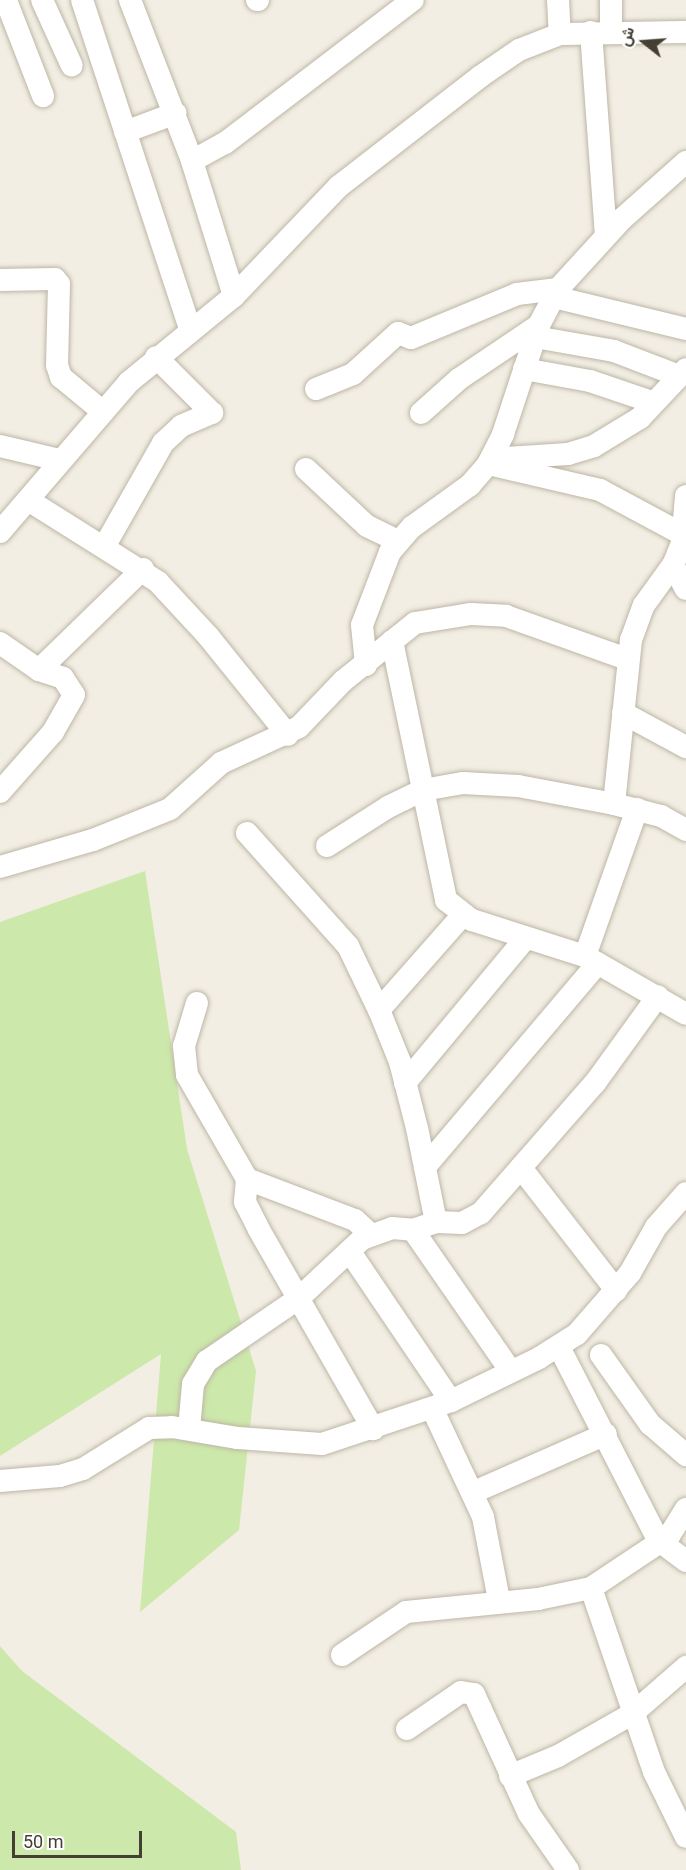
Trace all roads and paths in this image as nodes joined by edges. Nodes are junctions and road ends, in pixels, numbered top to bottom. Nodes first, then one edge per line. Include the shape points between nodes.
1 (42, 0) edge
2 (82, 0) edge
3 (130, 0) edge
4 (413, 0) edge
5 (558, 0) edge
6 (611, 0) edge
7 (7, 3) edge
8 (601, 31) junction
9 (686, 32) edge
10 (560, 34) junction
11 (72, 66) dead end
12 (43, 96) dead end
13 (176, 113) junction
14 (125, 132) junction
15 (192, 160) junction
16 (686, 162) edge
17 (606, 235) junction
18 (0, 280) edge
19 (556, 293) junction
20 (234, 296) junction
21 (190, 329) junction
22 (686, 329) edge
23 (537, 331) junction
24 (156, 357) junction
25 (524, 369) junction
26 (681, 372) edge
27 (316, 389) dead end
28 (652, 402) junction
29 (102, 411) junction
30 (421, 413) dead end
31 (0, 447) edge
32 (59, 460) junction
33 (488, 464) junction
34 (306, 469) dead end
35 (686, 496) edge
36 (28, 500) junction
37 (0, 532) edge
38 (682, 534) junction
39 (398, 541) junction
40 (104, 547) junction
41 (673, 565) junction
42 (143, 569) junction
43 (686, 589) edge
44 (392, 641) junction
45 (0, 643) edge
46 (627, 659) junction
47 (366, 665) junction
48 (39, 670) junction
49 (623, 713) junction
50 (288, 735) junction
51 (686, 747) edge
52 (423, 790) junction
53 (0, 792) edge
54 (614, 804) junction
55 (637, 809) junction
56 (686, 830) edge
57 (247, 833) dead end
58 (327, 846) dead end
59 (0, 867) edge
60 (462, 916) junction
61 (526, 938) junction
62 (591, 960) junction
63 (658, 996) junction
64 (197, 1003) dead end
65 (379, 1010) junction
66 (686, 1014) edge
67 (405, 1083) junction
68 (425, 1167) junction
69 (521, 1168) junction
70 (247, 1179) junction
71 (686, 1194) edge
72 (436, 1222) junction
73 (413, 1230) junction
74 (370, 1234) junction
75 (350, 1252) junction
76 (616, 1290) junction
77 (299, 1298) junction
78 (558, 1347) junction
79 (601, 1355) dead end
80 (510, 1370) junction
81 (442, 1404) junction
82 (189, 1429) junction
83 (373, 1429) junction
84 (606, 1434) junction
85 (686, 1455) edge
86 (0, 1481) edge
87 (474, 1492) junction
88 (686, 1509) edge
89 (658, 1540) junction
90 (686, 1561) edge
91 (591, 1588) junction
92 (499, 1600) junction
93 (342, 1656) dead end
94 (686, 1667) edge
95 (632, 1714) junction
96 (407, 1729) dead end
97 (510, 1776) junction
98 (686, 1837) edge
99 (568, 1870) edge

1 - 11 street
2 - 14 street
3 - 13 street via 153,67
4 - 15 street via 225,143
5 - 10 street
6 - 8 street
7 - 12 street
8 - 9 street
8 - 10 street
8 - 17 street
10 - 20 street via 503,60 338,187
13 - 14 street
13 - 15 street
14 - 21 street
15 - 20 street
16 - 17 street
17 - 19 street
18 - 29 street via 55,279 59,284 57,365 61,377
19 - 22 street
19 - 23 street
19 - 27 street via 517,294 411,338 399,332 353,374
20 - 21 street
21 - 24 street
23 - 25 street
23 - 26 street
23 - 30 street via 459,379
24 - 29 street
24 - 40 street via 212,412 181,426 158,450
25 - 28 street via 590,381
25 - 33 street via 503,434
26 - 28 street
28 - 33 street via 633,423 581,452 506,458
29 - 32 street
31 - 32 street
32 - 36 street
33 - 38 street via 592,487
33 - 39 street via 470,485
34 - 39 street via 367,526
35 - 38 street
36 - 37 street
36 - 40 street
38 - 41 street
39 - 47 street via 364,615 361,636
40 - 42 street
41 - 43 street
41 - 46 street via 639,616
42 - 48 street
42 - 50 street via 208,636
44 - 46 street via 415,623 471,614 506,616
44 - 47 street
44 - 52 street
45 - 48 street
46 - 49 street
47 - 50 street via 343,681
48 - 53 street via 68,683 74,692 72,700 44,743
49 - 51 street
49 - 54 street
50 - 59 street via 221,763 178,804 157,816 93,840
52 - 54 street via 444,784 491,783
52 - 58 street
52 - 60 street via 446,900
54 - 55 street
55 - 56 street
55 - 62 street
57 - 65 street via 348,946
60 - 61 street
60 - 65 street
61 - 62 street
61 - 67 street
62 - 63 street
62 - 68 street
63 - 66 street
63 - 69 street via 594,1083
64 - 70 street via 184,1046 187,1075
65 - 67 street
67 - 68 street
68 - 72 street
69 - 72 street via 481,1213 462,1223
69 - 76 street
70 - 74 street via 355,1220
70 - 77 street via 245,1202
71 - 76 street via 656,1227
72 - 73 street
73 - 74 street via 392,1228
73 - 80 street
74 - 75 street
75 - 77 street
75 - 81 street
76 - 78 street via 577,1334
77 - 82 street via 199,1370 191,1394
77 - 83 street
78 - 80 street
78 - 84 street
79 - 85 street via 650,1424
80 - 81 street
81 - 83 street
81 - 87 street
82 - 83 street via 238,1438 322,1444
82 - 86 street via 149,1428 83,1469 60,1476
84 - 87 street
84 - 89 street
87 - 92 street via 490,1543
88 - 89 street via 671,1534
89 - 90 street
89 - 91 street
91 - 92 street via 538,1599
91 - 95 street
92 - 93 street via 406,1612
94 - 95 street
95 - 97 street via 558,1756
95 - 98 street via 654,1772
96 - 97 street via 461,1692 472,1692
97 - 99 street via 542,1838

